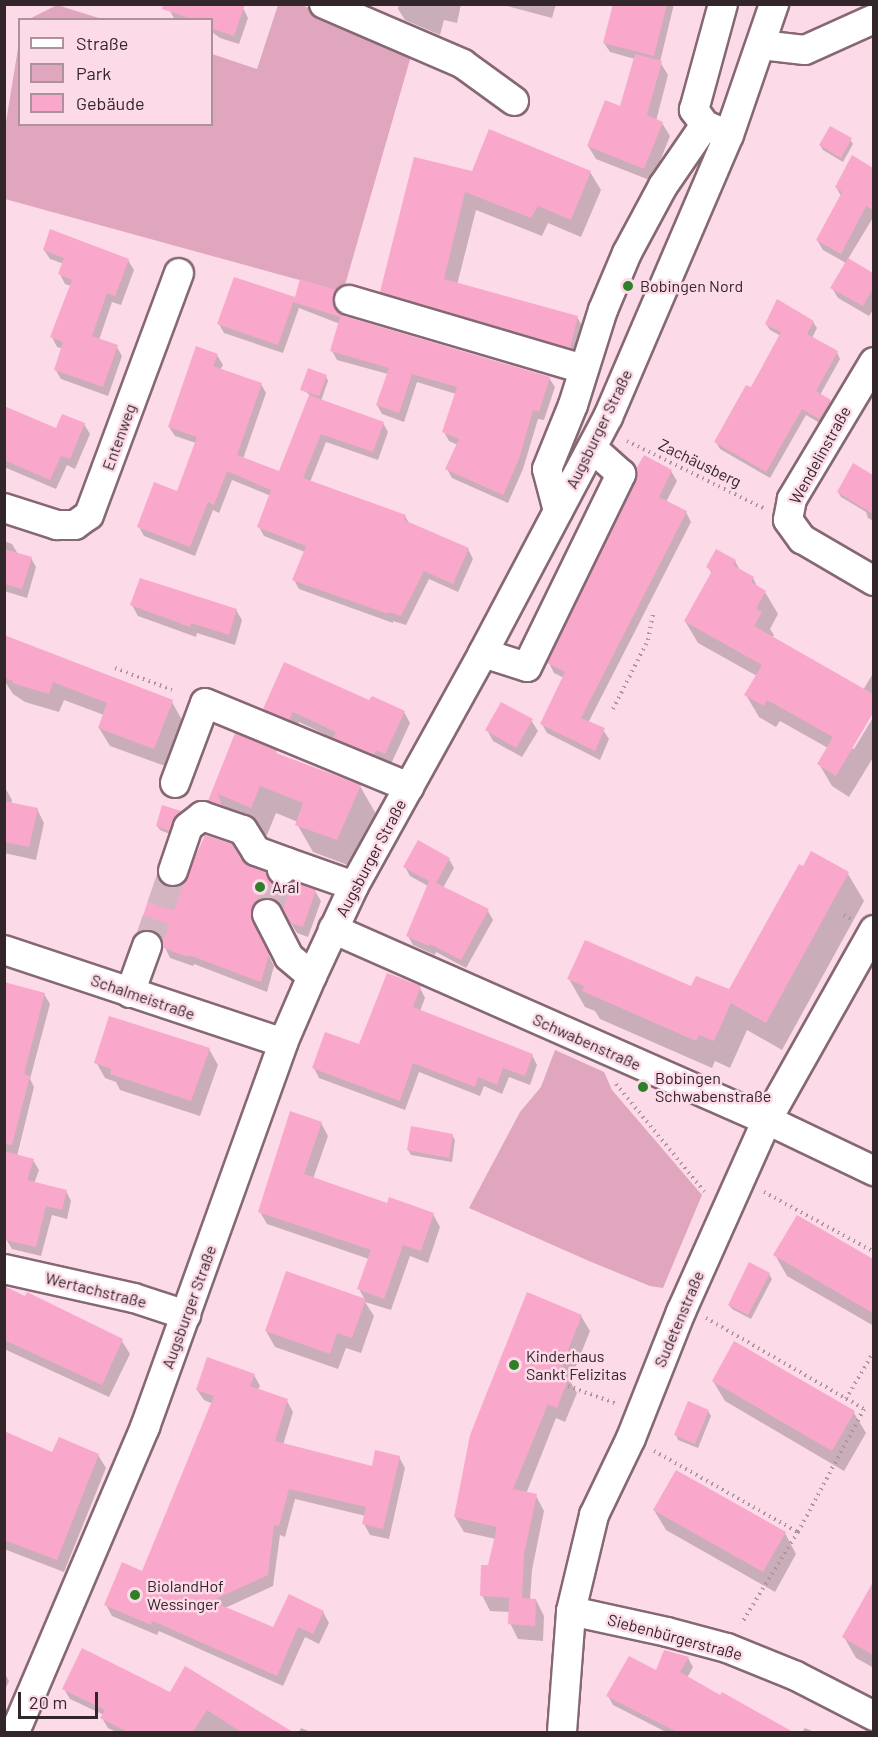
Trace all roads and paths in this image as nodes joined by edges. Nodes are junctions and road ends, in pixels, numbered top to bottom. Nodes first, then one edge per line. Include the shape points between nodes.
1 (324, 4) edge
2 (723, 4) edge
3 (774, 4) edge
4 (873, 19) edge
5 (761, 45) junction
6 (514, 101) dead end
7 (717, 130) junction
8 (179, 273) dead end
9 (350, 300) dead end
10 (873, 362) edge
11 (584, 369) junction
12 (597, 438) junction
13 (4, 508) edge
14 (558, 512) junction
15 (788, 520) junction
16 (873, 581) edge
17 (653, 614) dead end
18 (483, 652) junction
19 (115, 668) dead end
20 (172, 690) dead end
21 (613, 709) dead end
22 (175, 783) dead end
23 (409, 787) junction
24 (173, 871) tunnel mouth
25 (354, 886) junction
26 (267, 914) dead end
27 (333, 929) junction
28 (873, 930) edge
29 (147, 946) tunnel mouth
30 (4, 950) edge
31 (312, 976) junction
32 (130, 993) junction
33 (283, 1043) junction
34 (611, 1053) junction
35 (767, 1120) junction
36 (873, 1171) edge
37 (740, 1179) junction
38 (728, 1205) junction
39 (873, 1252) edge
40 (4, 1269) edge
41 (684, 1305) junction
42 (186, 1315) junction
43 (873, 1351) edge
44 (567, 1386) dead end
45 (846, 1399) junction
46 (636, 1425) junction
47 (798, 1532) junction
48 (571, 1611) junction
49 (727, 1648) junction
50 (873, 1716) edge
51 (15, 1732) edge
52 (562, 1732) edge

1 - 6 street via 464,64
2 - 7 street via 694,110
3 - 5 street, Augsburger Straße
4 - 5 street via 805,50
5 - 7 street, Augsburger Straße
7 - 11 street via 663,186 627,253
7 - 12 street, Augsburger Straße
8 - 13 street, Entenweg via 89,515 75,525 57,525
9 - 11 street
10 - 15 street, Wendelinstraße via 792,499
11 - 14 street via 547,469
12 - 14 street, Augsburger Straße
12 - 15 path, Zachäusberg
12 - 18 street via 621,474 527,667
14 - 18 street, Augsburger Straße
15 - 16 street, Wendelinstraße via 802,539
17 - 21 path via 648,640
18 - 23 street, Augsburger Straße
19 - 20 path
22 - 23 street via 205,703
23 - 25 street, Augsburger Straße
24 - 25 street via 189,827 202,816 243,830 256,850 284,866
25 - 27 street, Augsburger Straße
26 - 31 street via 289,957
27 - 31 street, Augsburger Straße
27 - 34 street, Schwabenstraße
28 - 35 street, Sudetenstraße
29 - 32 street
30 - 32 street, Schalmeistraße
31 - 33 street, Augsburger Straße
32 - 33 street, Schalmeistraße
33 - 42 street, Augsburger Straße
34 - 35 street, Schwabenstraße
34 - 38 path via 617,1087 705,1192
35 - 36 street, Schwabenstraße
35 - 37 street, Sudetenstraße
37 - 38 street, Sudetenstraße
37 - 39 path
38 - 41 street, Sudetenstraße
40 - 42 street, Wertachstraße via 134,1298
41 - 45 path
41 - 46 street, Sudetenstraße
42 - 51 street, Augsburger Straße via 123,1485
43 - 45 path
44 - 46 path
45 - 47 path via 864,1409
46 - 47 path
46 - 48 street, Sudetenstraße via 594,1515
47 - 49 path
48 - 49 street, Siebenbürgerstraße
48 - 52 street, Sudetenstraße
49 - 50 street, Siebenbürgerstraße via 796,1676

